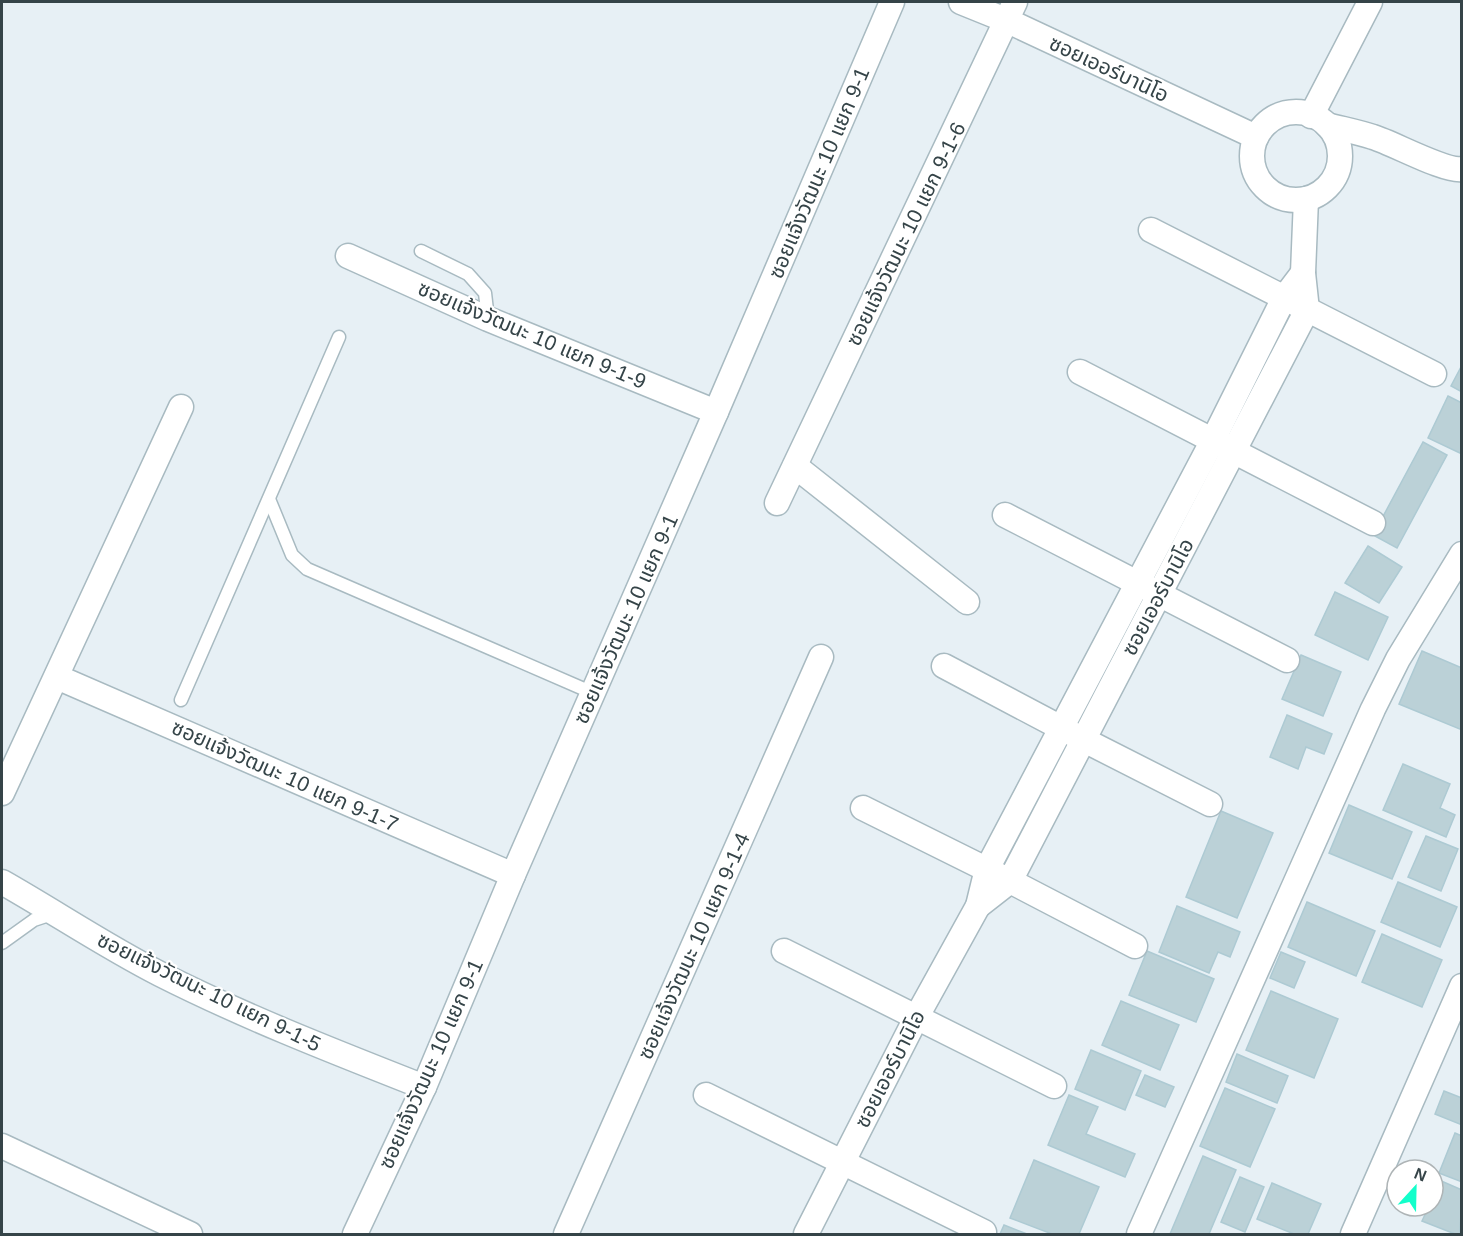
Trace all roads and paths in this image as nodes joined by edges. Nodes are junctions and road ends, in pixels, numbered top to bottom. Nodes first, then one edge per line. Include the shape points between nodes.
1 (892, 2) edge
2 (961, 2) edge
3 (1370, 2) edge
4 (1012, 11) edge
5 (1319, 120) junction
6 (1256, 137) junction
7 (1461, 169) edge
8 (1306, 199) junction
9 (1151, 230) dead end
10 (421, 251) dead end
11 (348, 256) dead end
12 (1303, 273) junction
13 (1284, 298) junction
14 (1307, 310) junction
15 (489, 319) junction
16 (339, 337) dead end
17 (1080, 372) dead end
18 (1434, 374) dead end
19 (181, 407) dead end
20 (717, 412) junction
21 (1213, 440) junction
22 (1235, 452) junction
23 (795, 466) junction
24 (269, 499) junction
25 (777, 503) dead end
26 (1005, 515) dead end
27 (1373, 523) dead end
28 (1461, 554) edge
29 (1137, 584) junction
30 (1159, 595) junction
31 (967, 602) dead end
32 (821, 657) dead end
33 (1287, 660) dead end
34 (944, 666) dead end
35 (57, 677) junction
36 (593, 693) junction
37 (181, 700) dead end
38 (1063, 729) junction
39 (1084, 740) junction
40 (2, 793) edge
41 (1210, 804) dead end
42 (863, 808) dead end
43 (987, 869) junction
44 (513, 875) junction
45 (1011, 881) junction
46 (2, 882) edge
47 (978, 906) junction
48 (56, 913) junction
49 (2, 944) edge
50 (1135, 946) dead end
51 (784, 951) dead end
52 (1461, 987) edge
53 (916, 1018) junction
54 (1054, 1086) dead end
55 (424, 1088) junction
56 (706, 1095) dead end
57 (2, 1146) edge
58 (843, 1161) junction
59 (984, 1232) dead end
60 (190, 1234) edge
61 (355, 1234) edge
62 (566, 1234) edge
63 (806, 1234) edge
64 (1139, 1234) edge
65 (1353, 1234) edge

1 - 20 street, ซอยแจ้งวัฒนะ 10 แยก 9-1
2 - 4 street, ซอยเออร์บานิโอ
3 - 5 street
4 - 6 street, ซอยเออร์บานิโอ
4 - 23 street, ซอยแจ้งวัฒนะ 10 แยก 9-1-6
5 - 6 street via 1299,113 1286,114 1263,127
5 - 7 street via 1373,136 1440,166
5 - 8 street via 1335,136 1340,161 1329,186
6 - 8 street via 1252,158 1257,178 1278,197
8 - 12 street
9 - 13 street
10 - 15 lane via 468,274 485,292
11 - 15 street, ซอยแจ้งวัฒนะ 10 แยก 9-1-9
12 - 13 street, ซอยเออร์บานิโอ
12 - 14 street
13 - 14 street
13 - 21 street, ซอยเออร์บานิโอ
14 - 18 street
14 - 22 street, ซอยเออร์บานิโอ
15 - 20 street, ซอยแจ้งวัฒนะ 10 แยก 9-1-9
16 - 24 lane
17 - 21 street
19 - 35 street
20 - 36 street, ซอยแจ้งวัฒนะ 10 แยก 9-1
21 - 22 street
21 - 29 street, ซอยเออร์บานิโอ
22 - 27 street
22 - 30 street, ซอยเออร์บานิโอ
23 - 25 street, ซอยแจ้งวัฒนะ 10 แยก 9-1-6
23 - 31 street
24 - 36 lane via 292,555 307,569
24 - 37 lane
26 - 29 street
28 - 64 street via 1373,709
29 - 30 street
29 - 38 street, ซอยเออร์บานิโอ
30 - 33 street
30 - 39 street, ซอยเออร์บานิโอ
32 - 62 street, ซอยแจ้งวัฒนะ 10 แยก 9-1-4
34 - 38 street
35 - 40 street
35 - 44 street, ซอยแจ้งวัฒนะ 10 แยก 9-1-7
36 - 44 street, ซอยแจ้งวัฒนะ 10 แยก 9-1
38 - 39 street
38 - 43 street, ซอยเออร์บานิโอ
39 - 41 street
39 - 45 street, ซอยเออร์บานิโอ
42 - 43 street
43 - 45 street
43 - 47 street, ซอยเออร์บานิโอ
44 - 55 street, ซอยแจ้งวัฒนะ 10 แยก 9-1
45 - 47 street, ซอยเออร์บานิโอ
45 - 50 street
46 - 48 street, ซอยแจ้งวัฒนะ 10 แยก 9-1-5
47 - 53 street, ซอยเออร์บานิโอ
48 - 49 lane via 34,920
48 - 55 street, ซอยแจ้งวัฒนะ 10 แยก 9-1-5 via 159,974
51 - 53 street
52 - 65 street
53 - 54 street
53 - 58 street, ซอยเออร์บานิโอ
55 - 61 street, ซอยแจ้งวัฒนะ 10 แยก 9-1
56 - 58 street
57 - 60 street
58 - 59 street
58 - 63 street, ซอยเออร์บานิโอ

